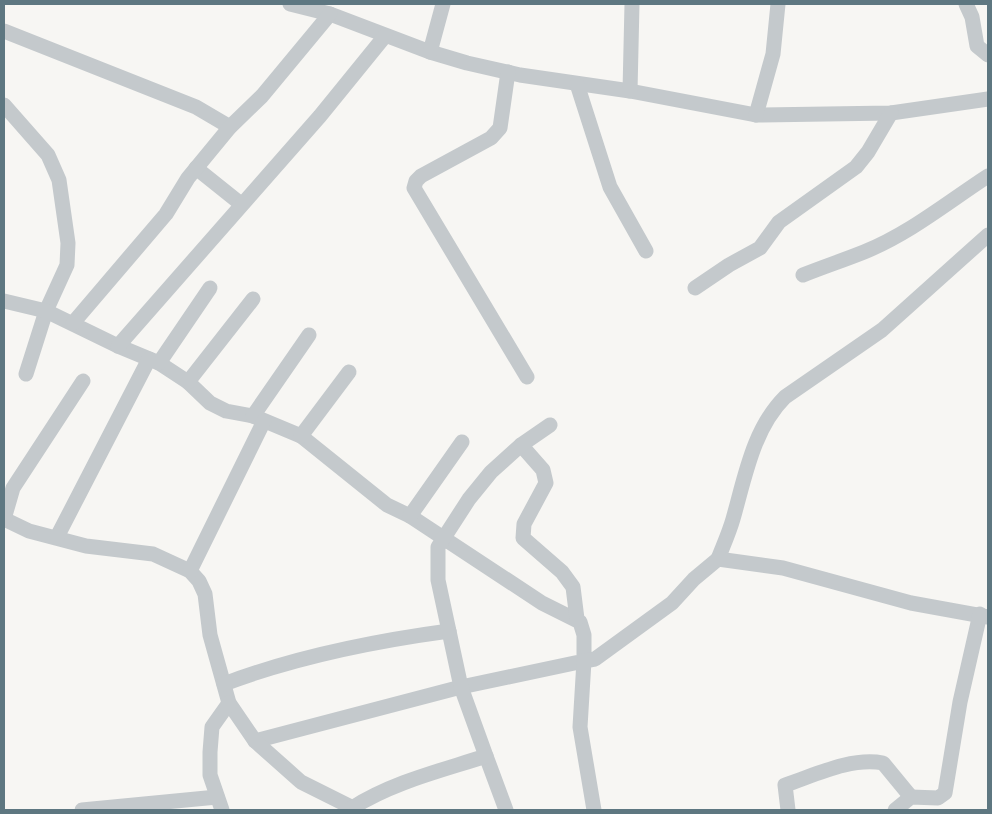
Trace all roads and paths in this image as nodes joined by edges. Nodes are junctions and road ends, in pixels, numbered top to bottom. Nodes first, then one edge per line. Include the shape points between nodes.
1 (290, 4) edge
2 (443, 4) edge
3 (632, 4) edge
4 (778, 4) edge
5 (966, 4) edge
6 (330, 14) junction
7 (4, 31) edge
8 (385, 36) junction
9 (430, 52) junction
10 (988, 55) edge
11 (508, 72) junction
12 (577, 84) junction
13 (630, 91) junction
14 (988, 99) edge
15 (4, 105) edge
16 (891, 113) junction
17 (756, 114) junction
18 (230, 127) junction
19 (196, 168) junction
20 (988, 176) edge
21 (241, 204) junction
22 (988, 235) edge
23 (646, 251) dead end
24 (803, 275) dead end
25 (210, 288) dead end
26 (695, 288) dead end
27 (253, 299) dead end
28 (4, 301) edge
29 (46, 311) junction
30 (73, 324) junction
31 (309, 335) dead end
32 (118, 346) junction
33 (154, 361) junction
34 (349, 372) dead end
35 (26, 374) dead end
36 (527, 377) dead end
37 (83, 382) dead end
38 (188, 382) junction
39 (259, 419) junction
40 (550, 425) dead end
41 (301, 436) junction
42 (462, 442) dead end
43 (521, 445) junction
44 (410, 516) junction
45 (4, 519) edge
46 (57, 537) junction
47 (442, 538) junction
48 (718, 559) junction
49 (190, 571) junction
50 (984, 615) edge
51 (576, 619) junction
52 (449, 631) junction
53 (584, 661) junction
54 (224, 684) junction
55 (461, 687) junction
56 (230, 704) junction
57 (255, 741) junction
58 (486, 756) junction
59 (911, 797) junction
60 (220, 803) edge
61 (354, 809) edge
62 (82, 810) edge
63 (506, 810) edge
64 (594, 810) edge
65 (788, 810) edge
66 (895, 810) edge

1 - 6 street
2 - 9 street
3 - 13 street
4 - 17 street via 775,47
5 - 10 street via 972,17 977,46
6 - 8 street
6 - 18 street via 262,96
7 - 18 street via 196,107
8 - 9 street
8 - 21 street via 320,116
9 - 11 street
11 - 12 street
11 - 36 street via 500,128 491,138 421,176 414,188
12 - 13 street
12 - 23 street via 610,187
13 - 17 street
14 - 16 street
15 - 29 street via 48,155 59,180 68,243 67,265
16 - 17 street
16 - 26 street via 856,167 779,222 760,248
18 - 19 street
19 - 21 street
19 - 30 street via 166,214
20 - 24 street via 895,236 864,252
21 - 32 street
22 - 48 street via 882,330 774,408 748,462
25 - 33 street
27 - 38 street
28 - 29 street
29 - 30 street
29 - 35 street
30 - 32 street
31 - 39 street
32 - 33 street
33 - 38 street
33 - 46 street
34 - 41 street
37 - 45 street via 13,488
38 - 39 street via 210,403 226,411
39 - 41 street
39 - 49 street
40 - 43 street
41 - 44 street via 387,505
42 - 44 street
43 - 47 street via 491,472
43 - 51 street via 543,470 546,482 524,524 523,538 562,572 573,588
44 - 47 street
45 - 46 street
46 - 49 street via 109,551 153,554
47 - 51 street via 542,602
47 - 52 street via 436,562
48 - 50 street via 783,568 911,603
48 - 53 street via 672,603 596,659
49 - 54 street via 205,594 210,635
50 - 59 street via 960,702 945,793 938,798
51 - 53 street via 584,635
52 - 54 street via 381,641
52 - 55 street
53 - 55 street
53 - 64 street via 580,727
54 - 56 street
55 - 57 street
55 - 58 street
56 - 57 street
56 - 60 street via 212,728 210,775
57 - 61 street via 301,782
58 - 61 street via 372,795
58 - 63 street
59 - 65 street via 882,763 868,760 785,785
59 - 66 street
60 - 62 street

